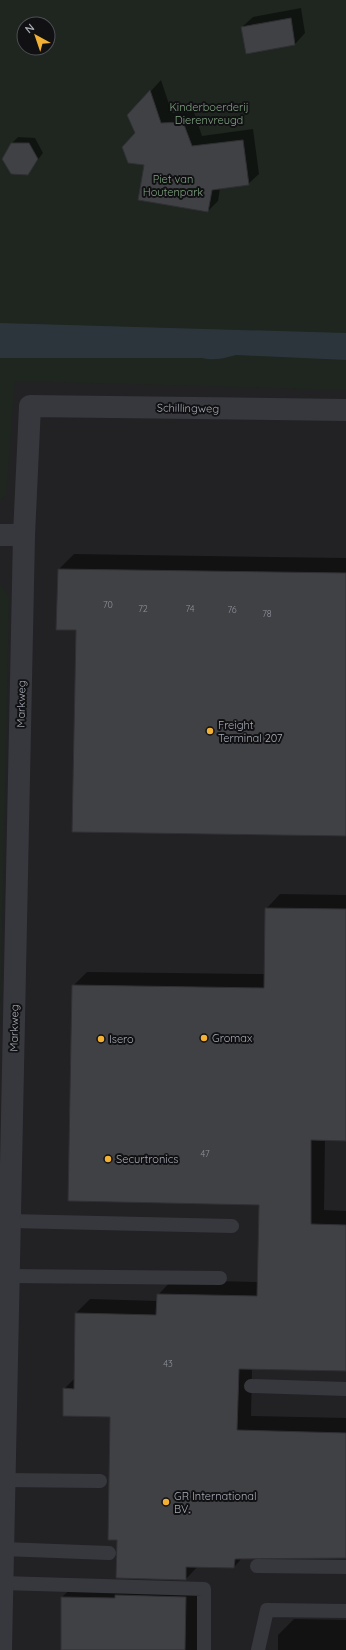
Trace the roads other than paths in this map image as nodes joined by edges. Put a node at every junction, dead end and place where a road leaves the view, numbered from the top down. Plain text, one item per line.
1 (30, 406) joint
2 (346, 410) edge
3 (0, 535) edge
4 (24, 535) junction
5 (10, 1221) junction
6 (232, 1226) dead end
7 (9, 1276) junction
8 (220, 1278) dead end
9 (251, 1386) dead end
10 (346, 1389) edge
11 (4, 1480) junction
12 (100, 1481) dead end
13 (3, 1549) junction
14 (109, 1552) dead end
15 (257, 1566) dead end
16 (346, 1567) edge
17 (2, 1583) junction
18 (346, 1611) edge
19 (1, 1650) edge
20 (204, 1650) edge
21 (258, 1650) edge

1 - 2 street, Schillingweg
1 - 4 street, Markweg
3 - 4 street
4 - 5 street, Markweg
5 - 6 lane
5 - 7 street, Markweg
7 - 8 lane
7 - 11 street, Markweg
9 - 10 lane
11 - 12 lane
11 - 13 street, Markweg
13 - 14 lane
13 - 17 street, Markweg
15 - 16 lane
17 - 19 street, Markweg
17 - 20 lane
18 - 21 lane

